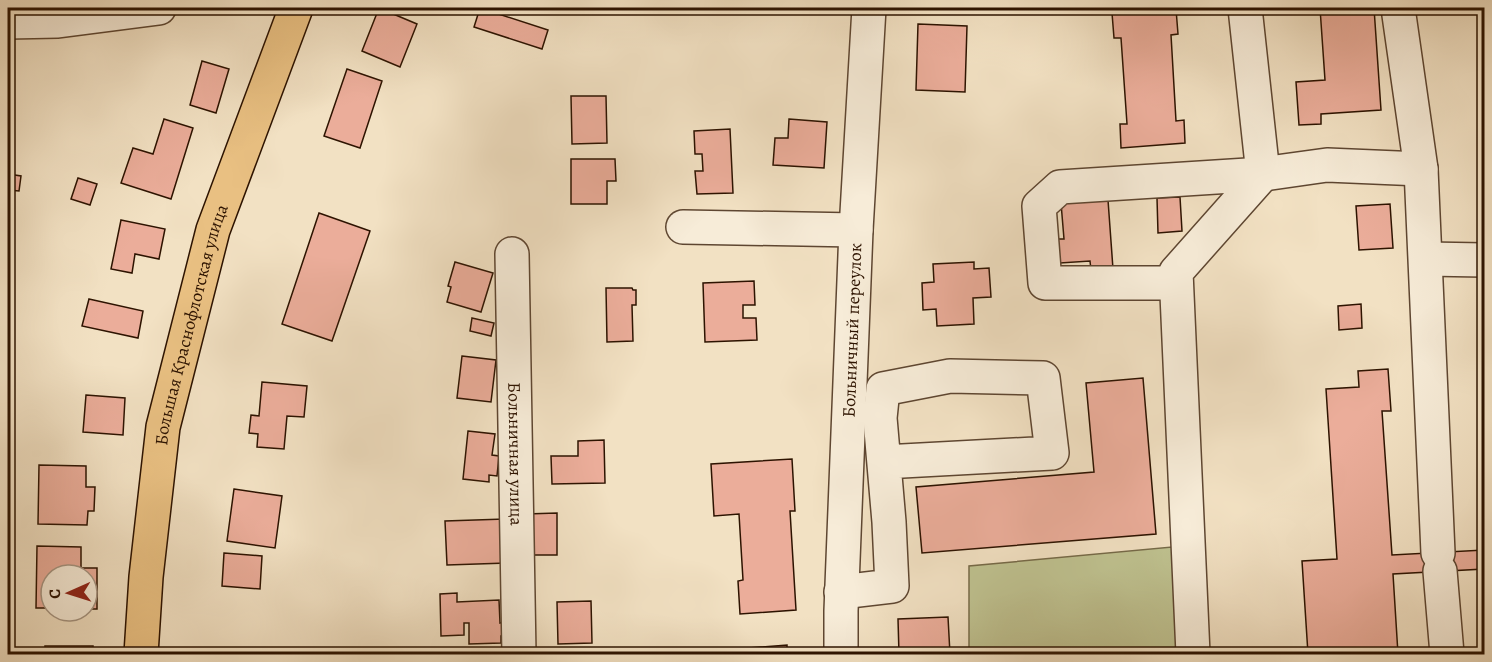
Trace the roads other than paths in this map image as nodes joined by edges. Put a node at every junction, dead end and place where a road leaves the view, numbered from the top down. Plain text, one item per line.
1 (159, 8) edge
2 (296, 8) edge
3 (869, 8) edge
4 (1245, 8) edge
5 (1398, 8) edge
6 (8, 22) edge
7 (1421, 169) junction
8 (1263, 174) junction
9 (683, 227) dead end
10 (856, 230) junction
11 (512, 254) dead end
12 (1426, 259) junction
13 (1485, 260) edge
14 (1176, 283) junction
15 (884, 462) junction
16 (841, 592) junction
17 (141, 654) edge
18 (519, 654) edge
19 (841, 654) edge
20 (1193, 654) edge
21 (1447, 654) edge

1 - 6 street
2 - 17 main road, Большая Краснофлотская улица
3 - 10 street, Больничный переулок
4 - 8 street
5 - 7 street
7 - 8 street
7 - 12 street
8 - 14 street
8 - 14 street
9 - 10 street
10 - 16 street, Больничный переулок
11 - 18 street, Больничная улица
12 - 13 street
12 - 21 street
14 - 20 street
15 - 15 street
15 - 16 street
16 - 19 street, Больничный переулок

